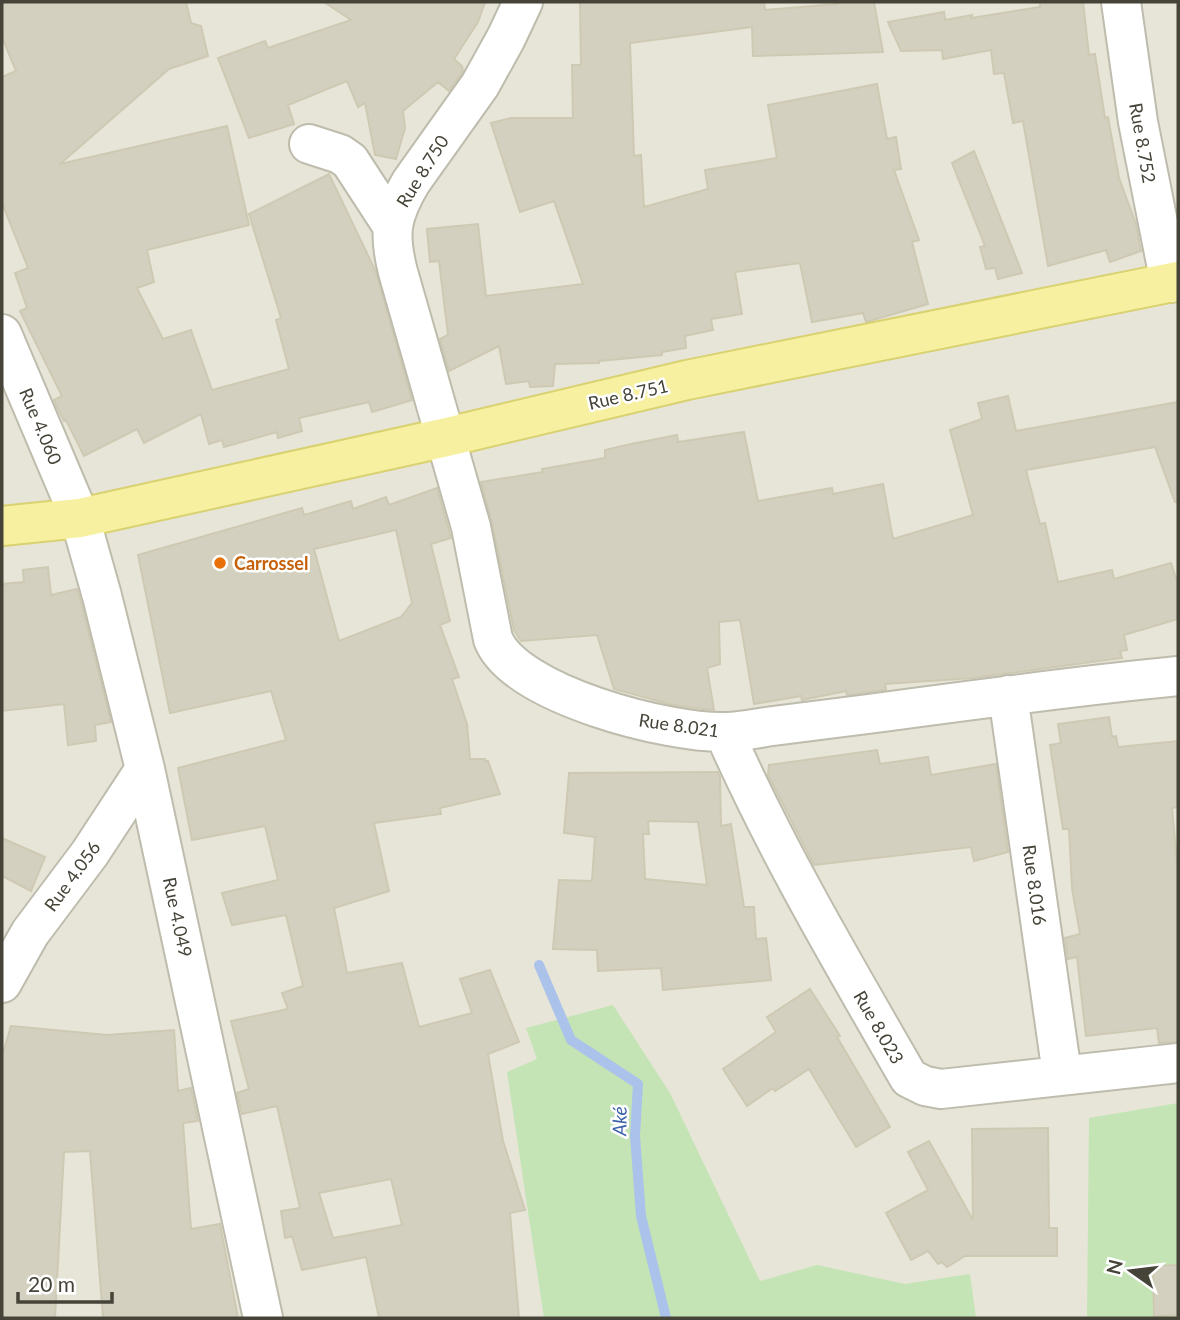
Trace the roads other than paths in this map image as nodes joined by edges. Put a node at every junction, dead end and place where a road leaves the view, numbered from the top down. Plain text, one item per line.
1 (523, 2) edge
2 (1121, 2) edge
3 (309, 144) dead end
4 (391, 224) junction
5 (1174, 282) edge
6 (2, 334) edge
7 (447, 437) junction
8 (80, 518) junction
9 (2, 526) edge
10 (1178, 676) edge
11 (1008, 695) junction
12 (724, 732) junction
13 (145, 769) junction
14 (16, 935) edge
15 (2, 983) edge
16 (1178, 1063) edge
17 (1062, 1074) junction
18 (263, 1318) edge

1 - 4 street, Rue 8.750
2 - 5 street, Rue 8.752
3 - 4 street
4 - 7 street, Rue 8.750
5 - 7 main road, Rue 8.751
6 - 8 street, Rue 4.060
7 - 8 main road, Rue 8.751
7 - 12 street, Rue 8.021
8 - 9 main road, Rue 8.751
8 - 13 street, Rue 4.049
10 - 11 street, Rue 8.021
11 - 12 street, Rue 8.021
11 - 17 street, Rue 8.016
12 - 17 street, Rue 8.023
13 - 14 street, Rue 4.056
13 - 18 street, Rue 4.049
14 - 15 street, Rue 4.056
16 - 17 street, Rue 8.023

